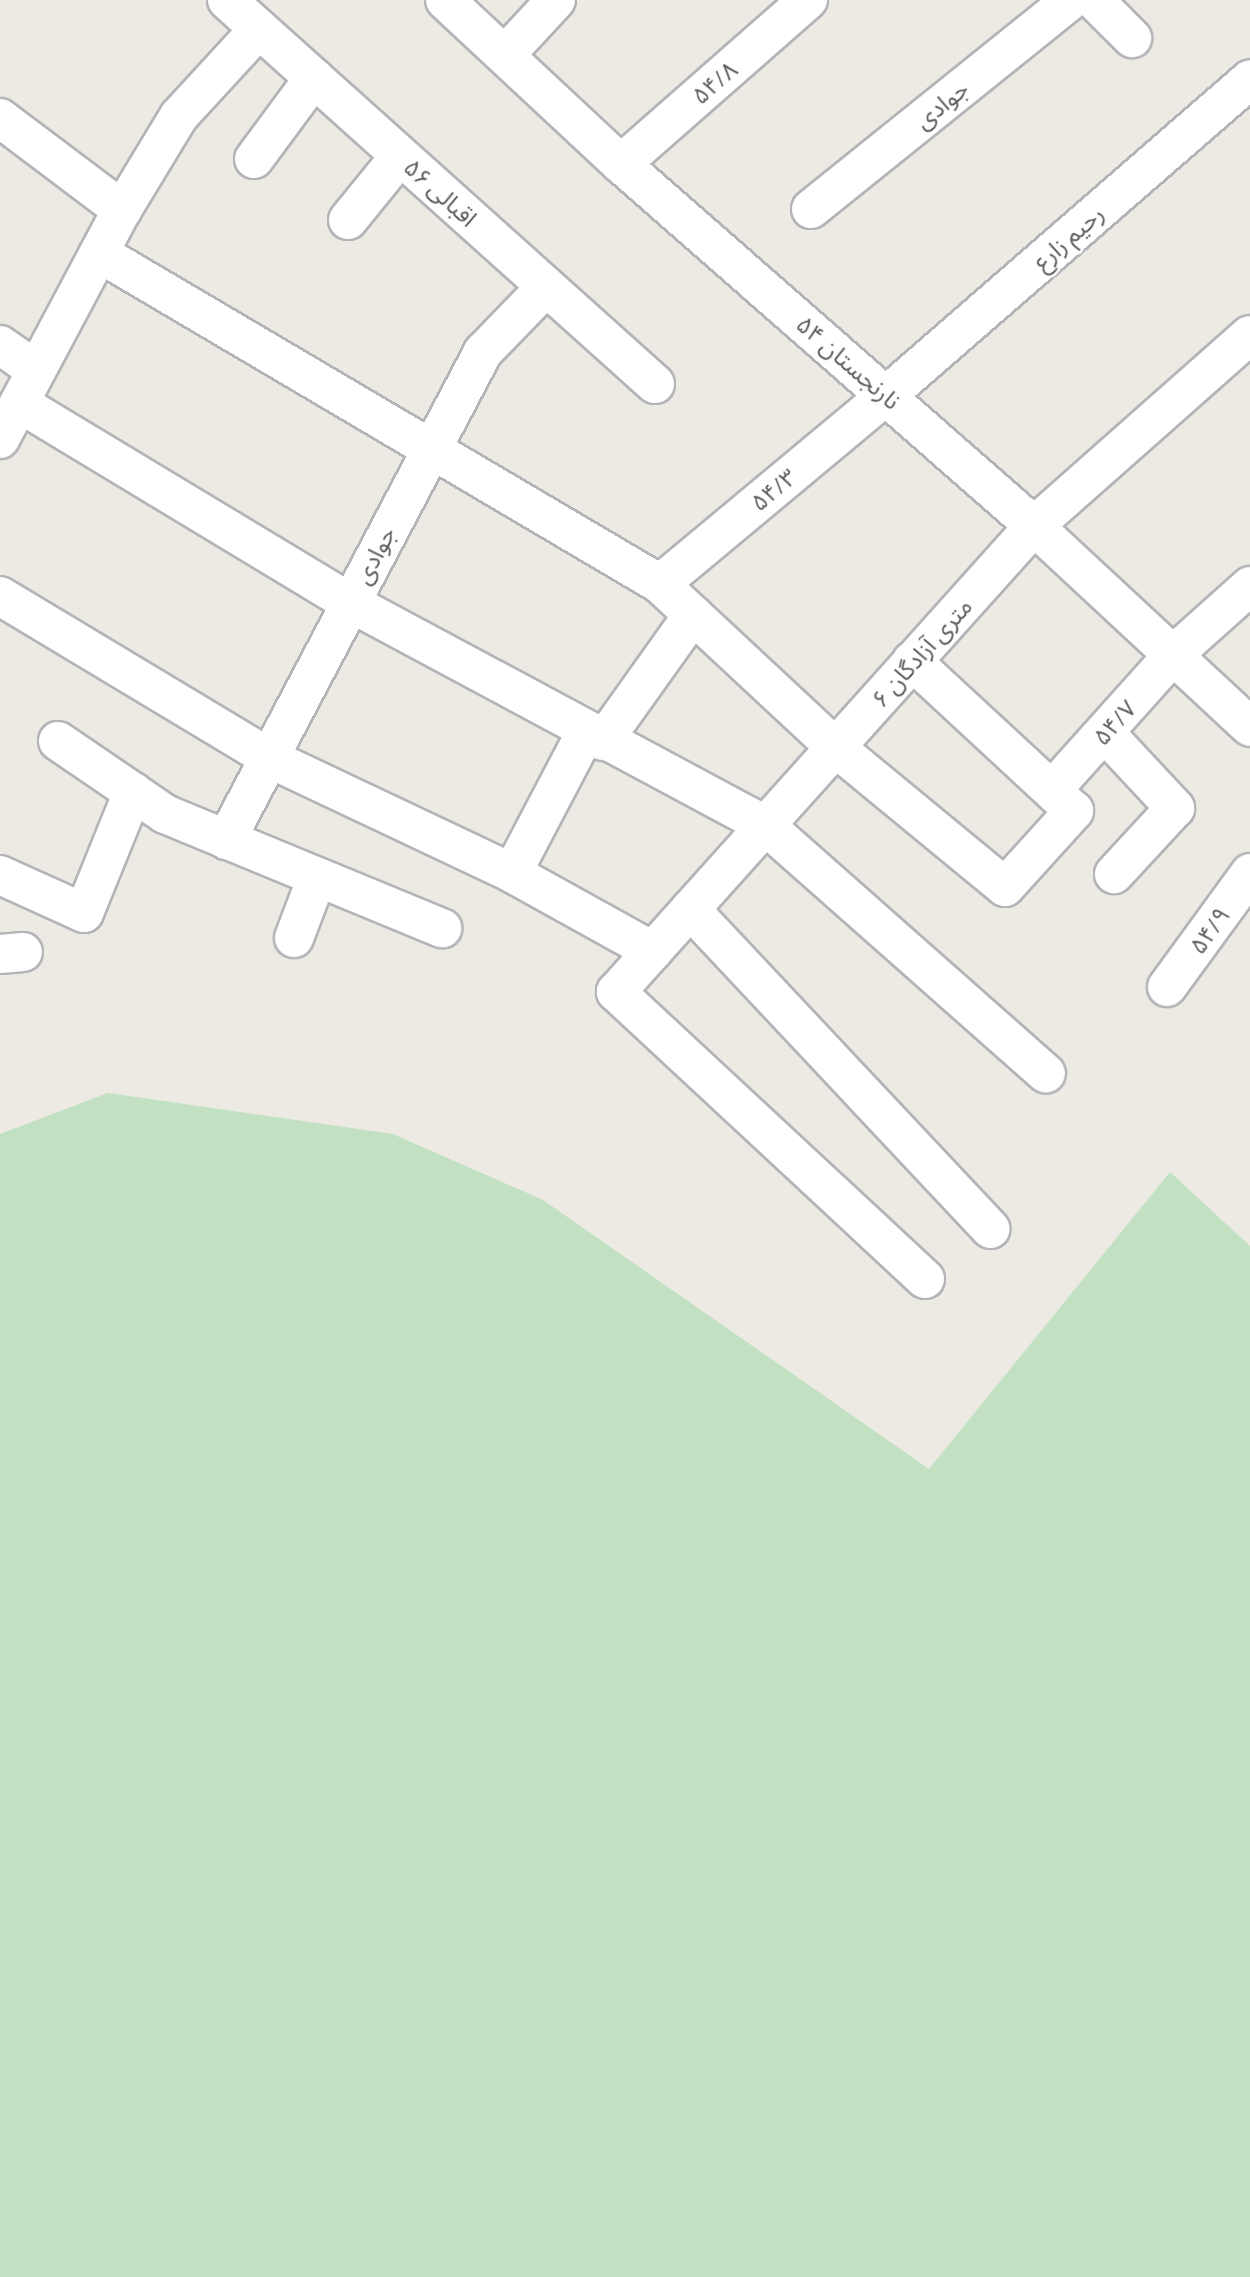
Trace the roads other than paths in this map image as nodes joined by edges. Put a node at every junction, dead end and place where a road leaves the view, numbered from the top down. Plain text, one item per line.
1 (227, 0) edge
2 (445, 0) edge
3 (556, 0) edge
4 (808, 0) edge
5 (1071, 0) edge
6 (1094, 0) edge
7 (259, 29) junction
8 (1132, 38) dead end
9 (505, 55) junction
10 (314, 78) junction
11 (1245, 92) edge
12 (0, 118) edge
13 (400, 156) junction
14 (254, 159) dead end
15 (621, 164) junction
16 (811, 209) dead end
17 (122, 210) junction
18 (348, 220) dead end
19 (99, 253) junction
20 (546, 286) junction
21 (1250, 335) edge
22 (0, 345) edge
23 (36, 370) junction
24 (654, 384) dead end
25 (887, 395) junction
26 (19, 403) junction
27 (0, 439) edge
28 (431, 446) junction
29 (1034, 526) junction
30 (660, 584) junction
31 (1250, 586) edge
32 (0, 596) edge
33 (349, 602) junction
34 (693, 615) junction
35 (1174, 653) junction
36 (912, 661) junction
37 (1248, 722) edge
38 (1105, 733) junction
39 (595, 736) junction
40 (58, 741) dead end
41 (835, 747) junction
42 (271, 760) junction
43 (133, 792) junction
44 (1063, 801) junction
45 (765, 825) junction
46 (226, 840) junction
47 (512, 873) junction
48 (1250, 873) edge
49 (1114, 874) dead end
50 (0, 875) edge
51 (317, 877) junction
52 (690, 909) junction
53 (442, 928) dead end
54 (294, 938) dead end
55 (653, 951) junction
56 (1167, 987) dead end
57 (1046, 1074) dead end
58 (991, 1229) dead end
59 (925, 1279) dead end

1 - 7 street, اقبالی ۵۶
2 - 9 street, نارنجستان ۵۴
3 - 9 street
4 - 15 street, ۵۴/۸
5 - 16 street, جوادی
6 - 8 street
7 - 10 street, اقبالی ۵۶
7 - 17 street
9 - 15 street, نارنجستان ۵۴
10 - 13 street, اقبالی ۵۶
10 - 14 street
11 - 25 street, رحیم زارع
12 - 17 street
13 - 18 street
13 - 20 street, اقبالی ۵۶
15 - 25 street, نارنجستان ۵۴
17 - 19 street
19 - 23 street
19 - 28 street
20 - 24 street, اقبالی ۵۶
20 - 28 street, جوادی
21 - 29 street, ۶ متری آزادگان
22 - 23 street
23 - 26 street
25 - 29 street, نارنجستان ۵۴
25 - 30 street, ۵۴/۳
26 - 27 street
26 - 33 street
28 - 30 street
28 - 33 street, جوادی
29 - 35 street, نارنجستان ۵۴
29 - 36 street, ۶ متری آزادگان
30 - 34 street
31 - 35 street, ۵۴/۷
32 - 42 street
33 - 39 street
33 - 42 street, جوادی
34 - 39 street
34 - 41 street
35 - 37 street, نارنجستان ۵۴
35 - 38 street, ۵۴/۷
36 - 41 street, ۶ متری آزادگان
36 - 44 street
38 - 44 street, ۵۴/۷
38 - 49 street
39 - 45 street
39 - 47 street
40 - 43 street
41 - 44 street, ۵۴/۷
41 - 45 street, ۶ متری آزادگان
42 - 46 street, جوادی
42 - 47 street
43 - 46 street
43 - 50 street
45 - 52 street, ۶ متری آزادگان
45 - 57 street
46 - 51 street
47 - 55 street
48 - 56 street, ۵۴/۹
51 - 53 street
51 - 54 street
52 - 55 street, ۶ متری آزادگان
52 - 58 street
55 - 59 street, ۶ متری آزادگان

